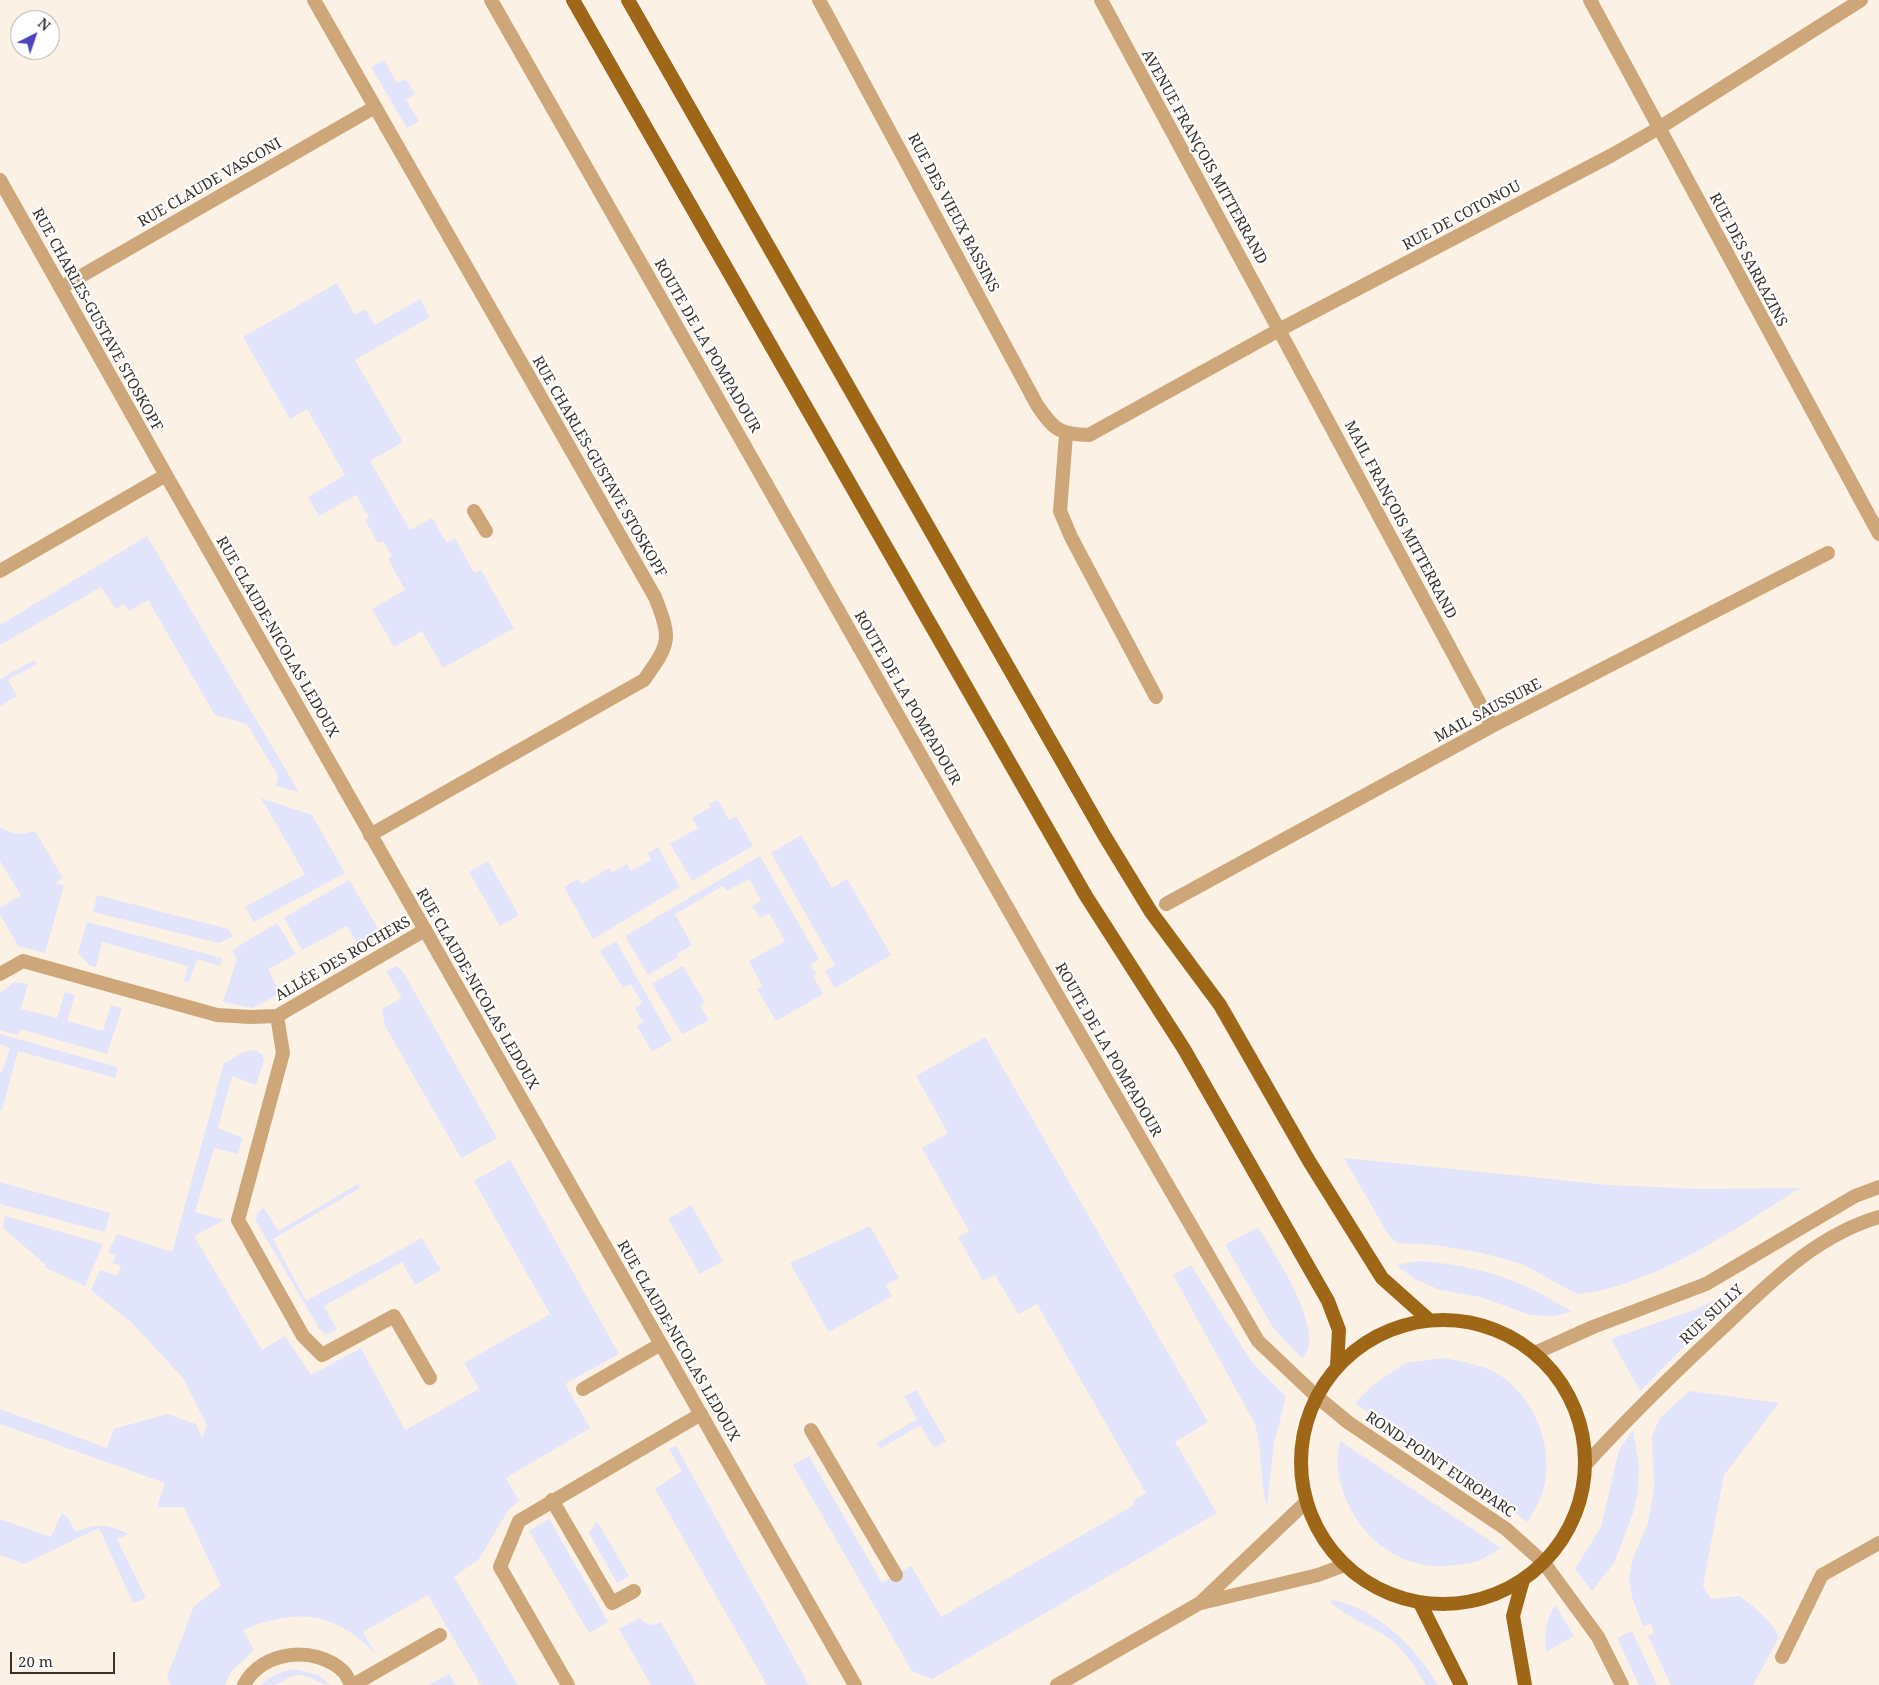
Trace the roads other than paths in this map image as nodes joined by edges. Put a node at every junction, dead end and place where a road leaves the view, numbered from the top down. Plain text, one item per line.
1 (314, 0) edge
2 (491, 0) edge
3 (573, 0) edge
4 (628, 0) edge
5 (820, 0) edge
6 (1101, 0) edge
7 (1590, 0) edge
8 (1861, 0) edge
9 (375, 107) junction
10 (1659, 128) junction
11 (0, 180) edge
12 (62, 287) junction
13 (1279, 330) junction
14 (1066, 434) junction
15 (166, 476) junction
16 (474, 511) dead end
17 (486, 531) dead end
18 (1879, 534) edge
19 (1828, 553) dead end
20 (0, 571) edge
21 (1156, 697) dead end
22 (1492, 726) junction
23 (370, 835) junction
24 (1166, 904) dead end
25 (425, 930) junction
26 (0, 974) edge
27 (277, 1016) junction
28 (1879, 1187) edge
29 (1879, 1217) edge
30 (1428, 1320) junction
31 (661, 1344) junction
32 (1535, 1353) junction
33 (1336, 1366) junction
34 (430, 1378) dead end
35 (583, 1389) dead end
36 (1316, 1396) junction
37 (701, 1414) junction
38 (811, 1430) dead end
39 (1586, 1464) junction
40 (552, 1500) junction
41 (1306, 1502) junction
42 (1879, 1543) edge
43 (1544, 1563) junction
44 (1345, 1565) junction
45 (896, 1575) dead end
46 (1523, 1580) junction
47 (634, 1591) dead end
48 (1200, 1603) junction
49 (1420, 1603) junction
50 (440, 1635) dead end
51 (1782, 1657) dead end
52 (244, 1685) edge
53 (352, 1685) edge
54 (568, 1685) edge
55 (854, 1685) edge
56 (1057, 1685) edge
57 (1461, 1685) edge
58 (1525, 1685) edge
59 (1622, 1685) edge

1 - 9 street, RUE CHARLES-GUSTAVE STOSKOPF
2 - 36 street, ROUTE DE LA POMPADOUR
3 - 33 main road
4 - 30 main road
5 - 14 street, RUE DES VIEUX BASSINS
6 - 13 street, AVENUE FRANÇOIS MITTERRAND
7 - 10 street, RUE DES SARRAZINS
8 - 10 street, RUE DE COTONOU
9 - 12 street, RUE CLAUDE VASCONI
9 - 23 street, RUE CHARLES-GUSTAVE STOSKOPF
10 - 13 street, RUE DE COTONOU
10 - 18 street, RUE DES SARRAZINS
11 - 12 street, RUE CHARLES-GUSTAVE STOSKOPF
12 - 15 street, RUE CHARLES-GUSTAVE STOSKOPF
13 - 14 street, RUE DE COTONOU
13 - 22 street, MAIL FRANÇOIS MITTERRAND
14 - 21 street
15 - 20 street
15 - 23 street, RUE CLAUDE-NICOLAS LEDOUX
16 - 17 street
19 - 22 street, MAIL SAUSSURE
22 - 24 street, MAIL SAUSSURE
23 - 25 street, RUE CLAUDE-NICOLAS LEDOUX
25 - 27 street, ALLÉE DES ROCHERS
25 - 31 street, RUE CLAUDE-NICOLAS LEDOUX
26 - 27 street, ALLÉE DES ROCHERS
27 - 34 street
28 - 32 street, RUE SULLY
29 - 39 street, RUE SULLY
30 - 32 main road
30 - 33 main road
31 - 35 street
31 - 37 street, RUE CLAUDE-NICOLAS LEDOUX
32 - 39 main road
33 - 36 main road
36 - 41 main road
36 - 43 street, ROND-POINT EUROPARC
37 - 40 street
37 - 55 street, RUE CLAUDE-NICOLAS LEDOUX
38 - 45 street
39 - 43 main road
40 - 47 street
40 - 54 street
41 - 44 main road
41 - 48 street
42 - 51 street
43 - 46 main road
43 - 59 street, ROND-POINT EUROPARC
44 - 48 street
44 - 49 main road
46 - 49 main road
46 - 58 main road
48 - 56 street
49 - 57 main road
50 - 53 street
52 - 53 street

